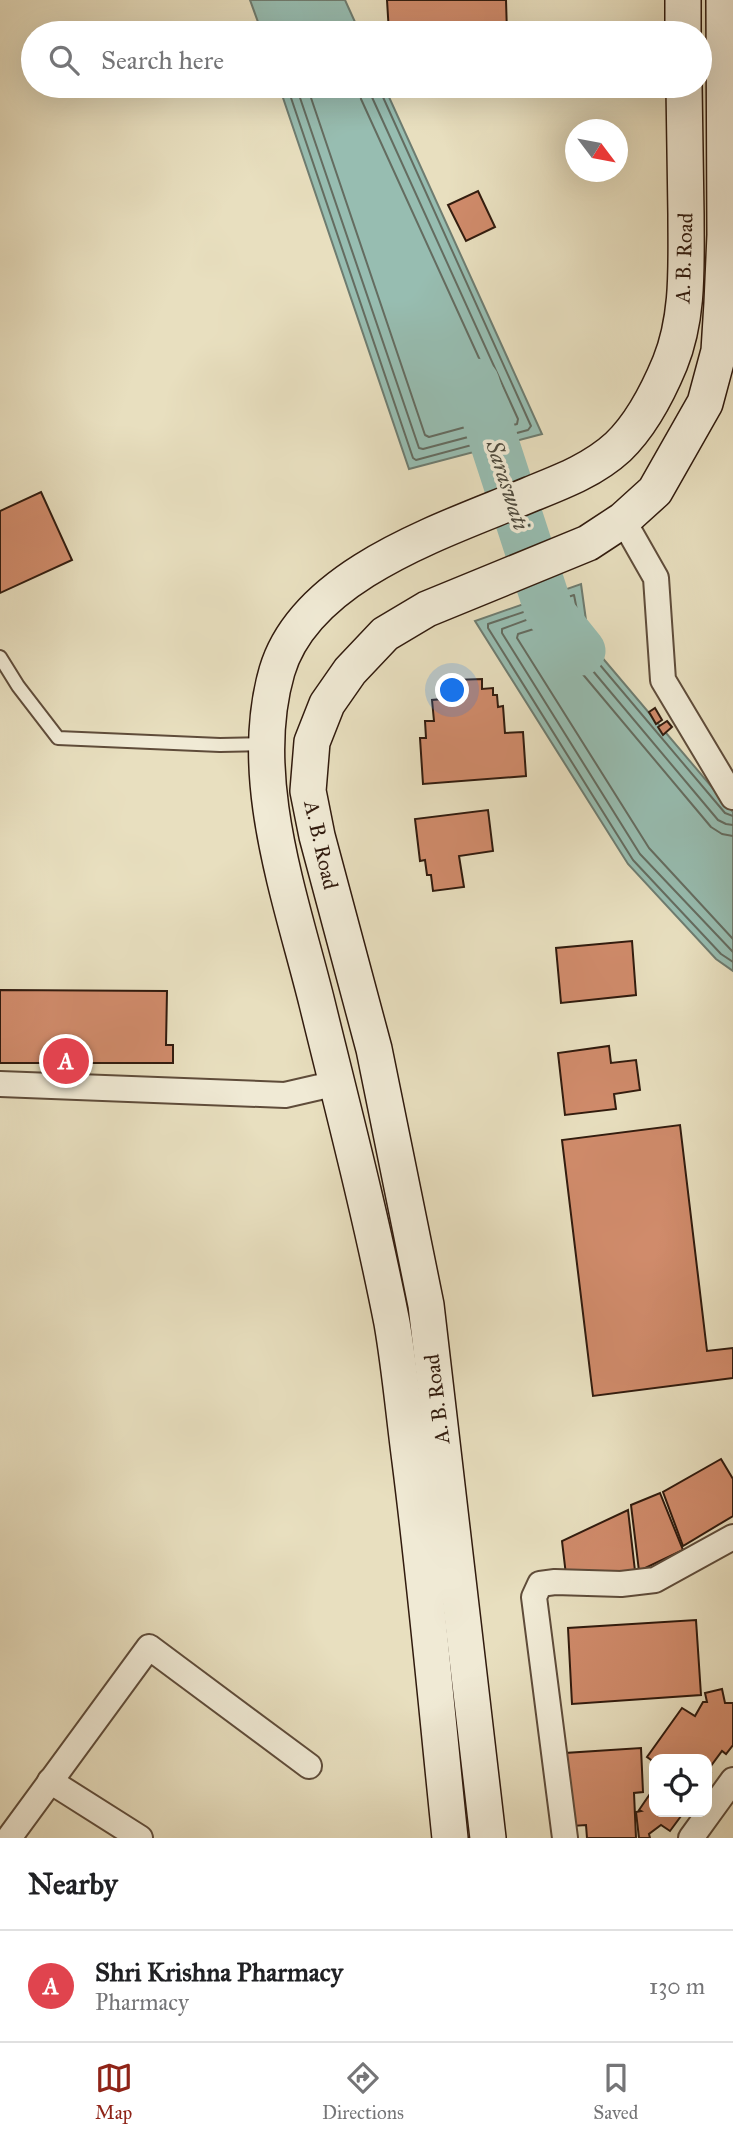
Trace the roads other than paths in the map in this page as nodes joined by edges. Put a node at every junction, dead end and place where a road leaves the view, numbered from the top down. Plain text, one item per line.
1 (682, 0) edge
2 (724, 0) edge
3 (683, 21) edge
4 (684, 98) edge
5 (623, 520) junction
6 (0, 657) edge
7 (267, 744) junction
8 (733, 797) edge
9 (337, 1083) junction
10 (0, 1084) edge
11 (392, 1134) junction
12 (351, 1141) junction
13 (733, 1537) edge
14 (309, 1766) dead end
15 (733, 1780) edge
16 (50, 1781) junction
17 (9, 1838) edge
18 (140, 1838) edge
19 (450, 1838) edge
20 (488, 1838) edge
21 (565, 1838) edge
22 (691, 1838) edge

1 - 3 main road
2 - 5 main road, A. B. Road
4 - 7 main road, A. B. Road
5 - 8 street
5 - 11 main road, A. B. Road
6 - 7 lane
7 - 9 main road, A. B. Road
9 - 10 street
9 - 12 main road, A. B. Road
11 - 12 main road
11 - 20 main road, A. B. Road
12 - 19 main road, A. B. Road
13 - 21 street
14 - 16 street
15 - 22 street
16 - 17 street
16 - 18 street

